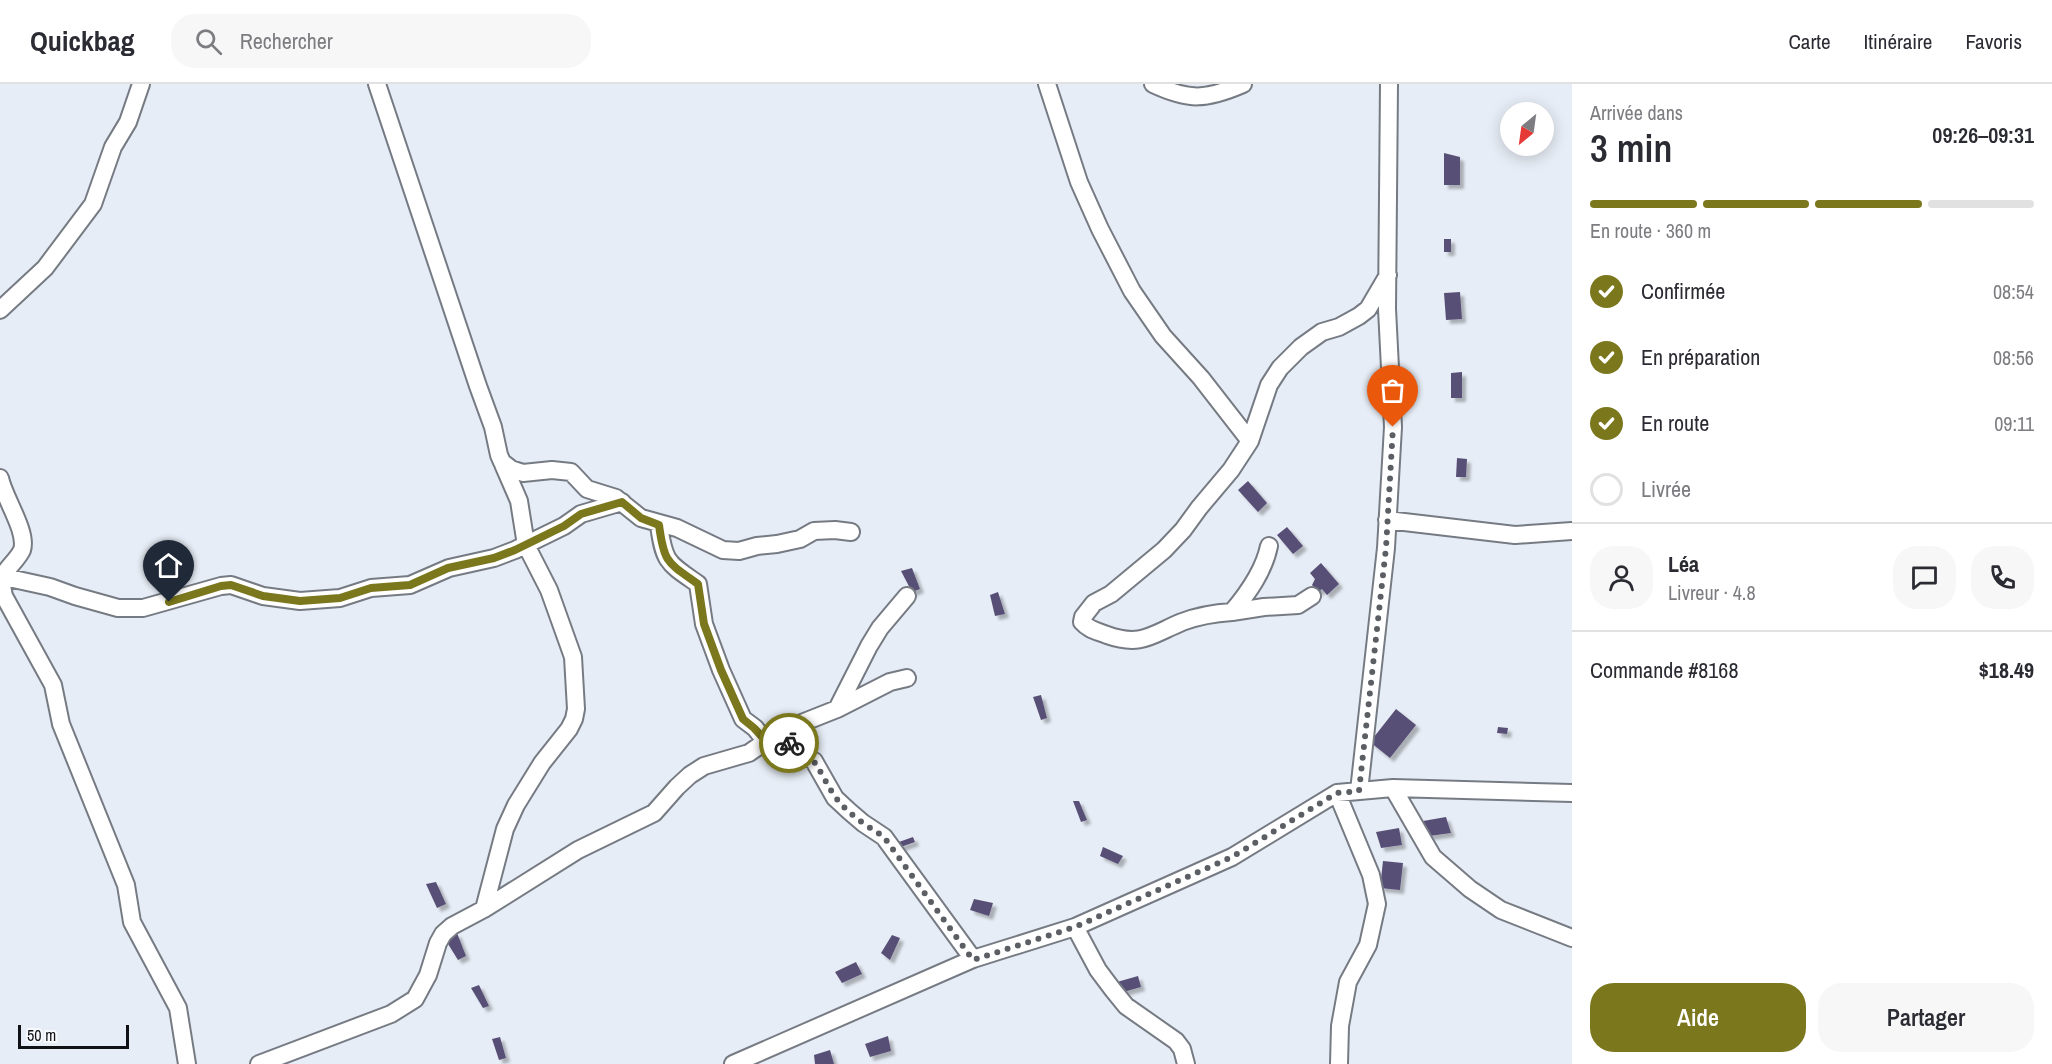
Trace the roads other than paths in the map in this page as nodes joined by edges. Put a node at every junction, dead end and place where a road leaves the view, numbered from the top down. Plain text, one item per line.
1 (141, 84) edge
2 (377, 84) edge
3 (1047, 84) edge
4 (1153, 84) edge
5 (1243, 84) edge
6 (1389, 84) edge
7 (1388, 275) junction
8 (0, 310) edge
9 (1250, 441) junction
10 (502, 462) junction
11 (0, 478) edge
12 (622, 502) junction
13 (1387, 520) junction
14 (659, 525) junction
15 (1572, 531) edge
16 (851, 532) dead end
17 (526, 544) junction
18 (1269, 546) dead end
19 (1, 576) edge
20 (907, 596) dead end
21 (1312, 596) dead end
22 (1232, 612) junction
23 (908, 678) dead end
24 (837, 709) junction
25 (773, 737) junction
26 (1393, 788) junction
27 (1359, 791) junction
28 (1337, 793) junction
29 (1572, 793) edge
30 (484, 909) junction
31 (1075, 927) junction
32 (1572, 938) edge
33 (973, 960) junction
34 (187, 1064) edge
35 (259, 1064) edge
36 (733, 1064) edge
37 (1186, 1064) edge
38 (1339, 1064) edge

1 - 8 street
2 - 10 street
3 - 9 street
4 - 5 street
6 - 7 street
7 - 9 street
7 - 13 street
9 - 22 street
10 - 12 street
10 - 17 street
11 - 19 street
12 - 14 street
12 - 17 street
13 - 15 street
13 - 27 street
14 - 16 street
14 - 25 street
17 - 19 street
17 - 30 street
18 - 22 street
19 - 34 street
20 - 24 street
21 - 22 street
23 - 24 street
24 - 25 street
25 - 30 street
25 - 33 street
26 - 27 street
26 - 29 street
26 - 32 street
27 - 28 street
28 - 31 street
28 - 38 street
30 - 35 street
31 - 33 street
31 - 37 street
33 - 36 street

